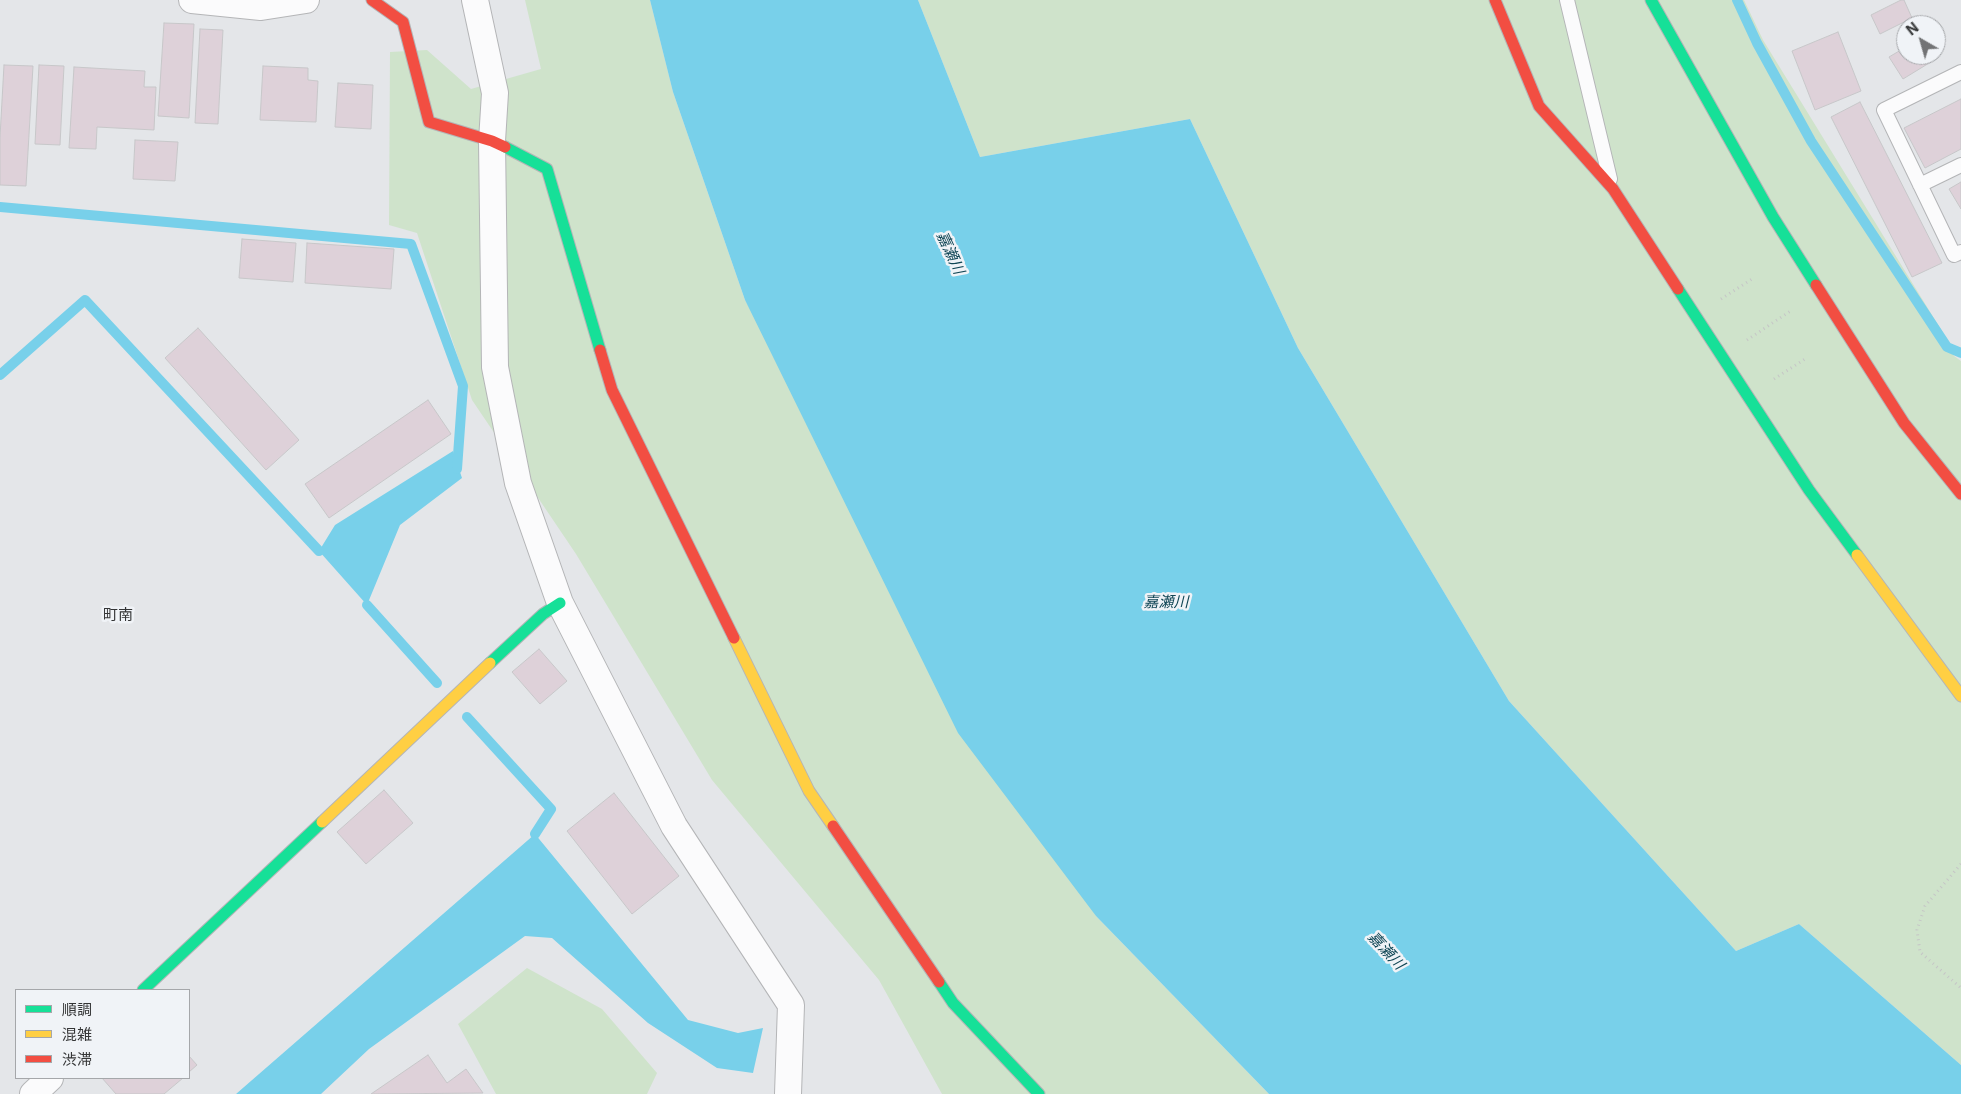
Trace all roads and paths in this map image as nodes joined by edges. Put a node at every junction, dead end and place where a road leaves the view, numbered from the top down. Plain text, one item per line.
1 (192, 0) edge
2 (306, 0) edge
3 (372, 0) edge
4 (474, 0) edge
5 (1495, 0) edge
6 (1567, 0) edge
7 (1651, 0) edge
8 (1961, 72) edge
9 (492, 141) junction
10 (1961, 165) edge
11 (1920, 185) junction
12 (1613, 190) junction
13 (1961, 252) edge
14 (1752, 279) dead end
15 (1714, 304) dead end
16 (1792, 310) dead end
17 (1741, 344) dead end
18 (1805, 359) dead end
19 (1768, 384) dead end
20 (1961, 494) edge
21 (560, 603) junction
22 (1961, 696) edge
23 (1961, 864) edge
24 (1961, 988) edge
25 (144, 989) edge
26 (49, 1079) edge
27 (33, 1094) edge
28 (788, 1094) edge
29 (1039, 1094) edge

1 - 2 street
3 - 9 street
4 - 9 street
5 - 12 street
6 - 12 lane
7 - 20 street
8 - 11 lane
9 - 21 street
9 - 29 street
10 - 11 lane
11 - 13 lane
12 - 22 street
14 - 15 path
16 - 17 path
18 - 19 path
21 - 25 street
21 - 28 street
23 - 24 path
26 - 27 street

